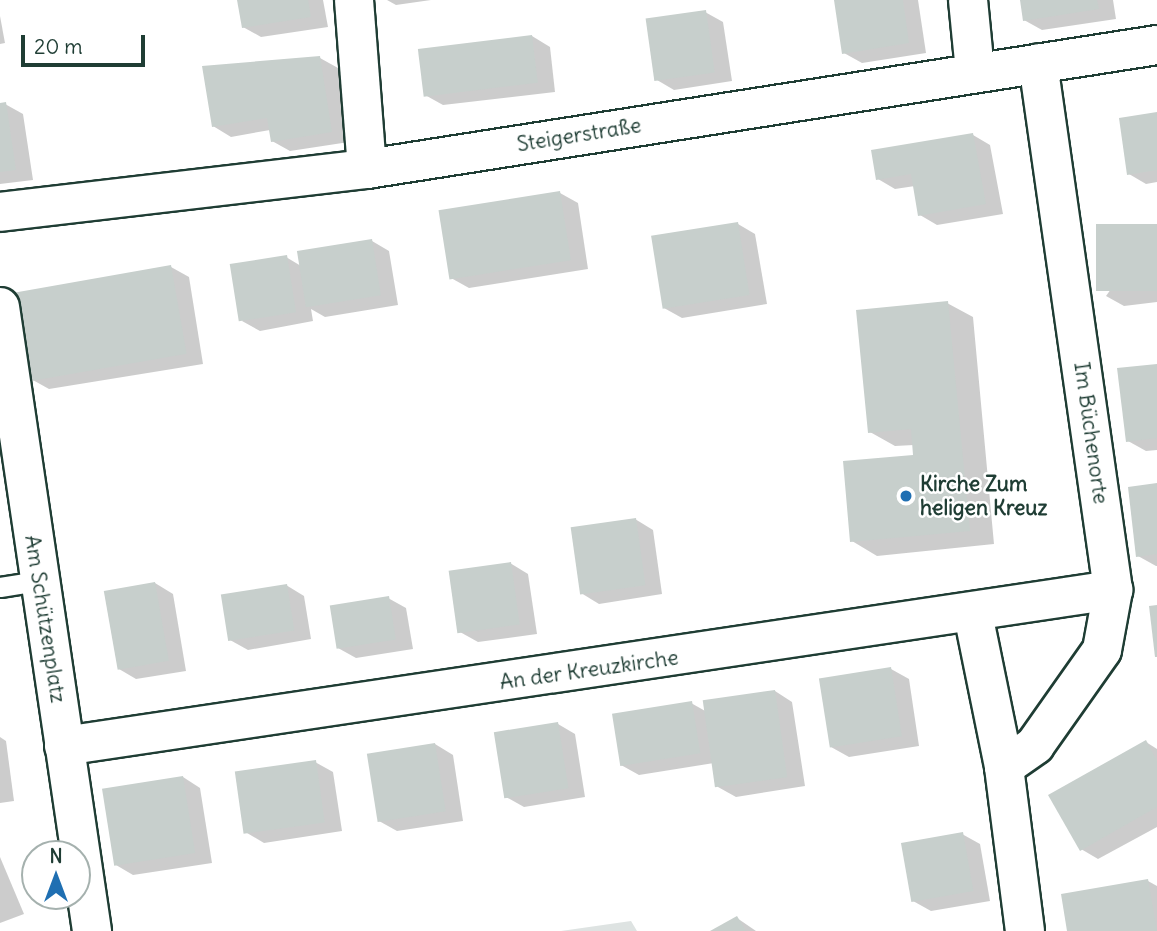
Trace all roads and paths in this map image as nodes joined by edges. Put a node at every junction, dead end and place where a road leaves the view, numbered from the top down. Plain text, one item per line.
1 (354, 0) edge
2 (968, 0) edge
3 (1157, 45) edge
4 (1038, 63) junction
5 (975, 72) junction
6 (366, 169) junction
7 (0, 212) edge
8 (0, 307) edge
9 (39, 581) junction
10 (0, 587) edge
11 (1113, 590) junction
12 (973, 614) junction
13 (64, 746) junction
14 (1004, 767) junction
15 (92, 931) edge
16 (1025, 931) edge

1 - 6 street
2 - 5 street
3 - 4 street, Steigerstraße
4 - 5 street, Steigerstraße
4 - 11 street, Im Büchenorte
5 - 6 street, Steigerstraße
6 - 7 street, Steigerstraße
8 - 9 street, Am Schützenplatz
9 - 10 lane
9 - 13 street, Am Schützenplatz
11 - 12 street, An der Kreuzkirche
11 - 14 street, Im Büchenorte
12 - 13 street, An der Kreuzkirche
12 - 14 street
13 - 15 street, Am Schützenplatz
14 - 16 street

